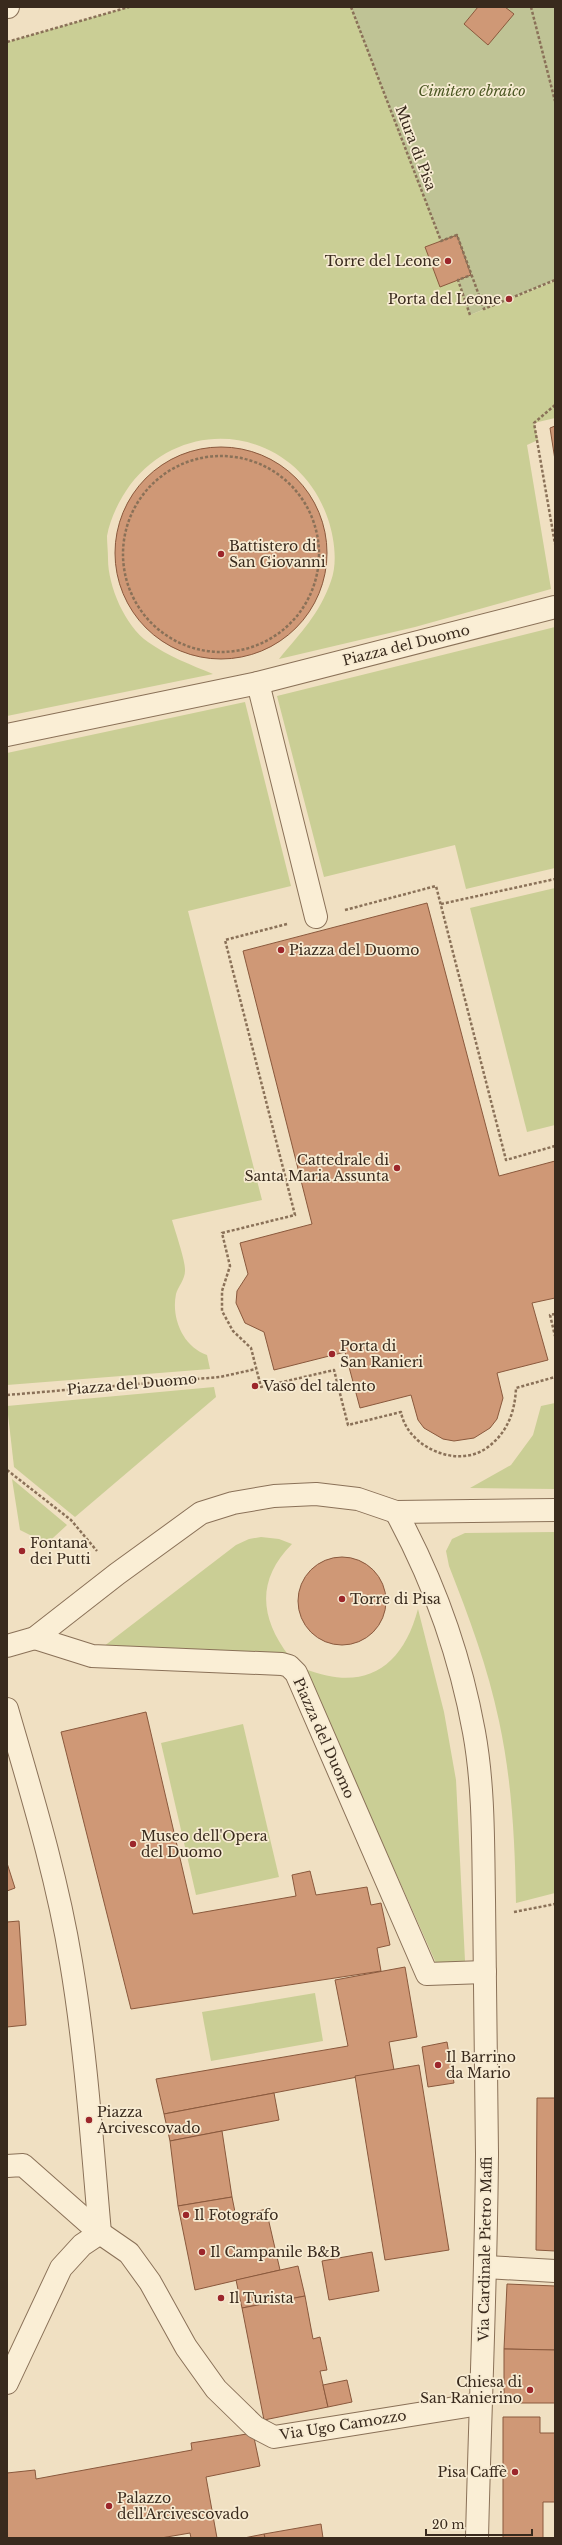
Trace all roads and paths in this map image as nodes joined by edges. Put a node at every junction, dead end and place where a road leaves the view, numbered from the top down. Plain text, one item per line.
1 (129, 7) edge
2 (351, 7) edge
3 (531, 7) edge
4 (7, 42) edge
5 (555, 101) edge
6 (472, 275) junction
7 (555, 280) edge
8 (470, 315) dead end
9 (555, 405) edge
10 (194, 459) joint
11 (555, 544) edge
12 (555, 607) edge
13 (258, 683) junction
14 (7, 736) edge
15 (555, 879) edge
16 (441, 904) junction
17 (316, 917) junction
18 (555, 1146) edge
19 (555, 1314) edge
20 (555, 1336) edge
21 (256, 1369) junction
22 (555, 1378) edge
23 (7, 1395) edge
24 (7, 1470) edge
25 (555, 1510) edge
26 (396, 1512) junction
27 (116, 1574) junction
28 (35, 1638) junction
29 (7, 1646) edge
30 (7, 1709) edge
31 (555, 1904) edge
32 (484, 1918) junction
33 (484, 1966) junction
34 (15, 2166) edge
35 (100, 2233) junction
36 (486, 2267) junction
37 (555, 2271) edge
38 (7, 2383) edge
39 (480, 2404) junction
40 (477, 2538) edge

1 - 4 path
2 - 6 path, Mura di Pisa
3 - 5 path
6 - 7 path, Mura di Pisa
6 - 8 path
9 - 11 path
10 - 10 path
12 - 13 street, Piazza del Duomo
13 - 14 street, Piazza del Duomo
13 - 17 street
15 - 16 path
16 - 17 path
16 - 18 path
17 - 21 path
19 - 20 path
21 - 22 path
21 - 23 path, Piazza del Duomo
24 - 27 path
25 - 26 street
26 - 27 street
26 - 32 street
27 - 28 street
28 - 29 street
28 - 33 street, Piazza del Duomo
30 - 35 street
31 - 32 path
32 - 33 street
33 - 36 street, Via Cardinale Pietro Maffi
34 - 35 street
35 - 38 street
35 - 39 street, Via Ugo Camozzo
36 - 37 street
36 - 39 street, Via Cardinale Pietro Maffi
39 - 40 street, Via Cardinale Pietro Maffi

